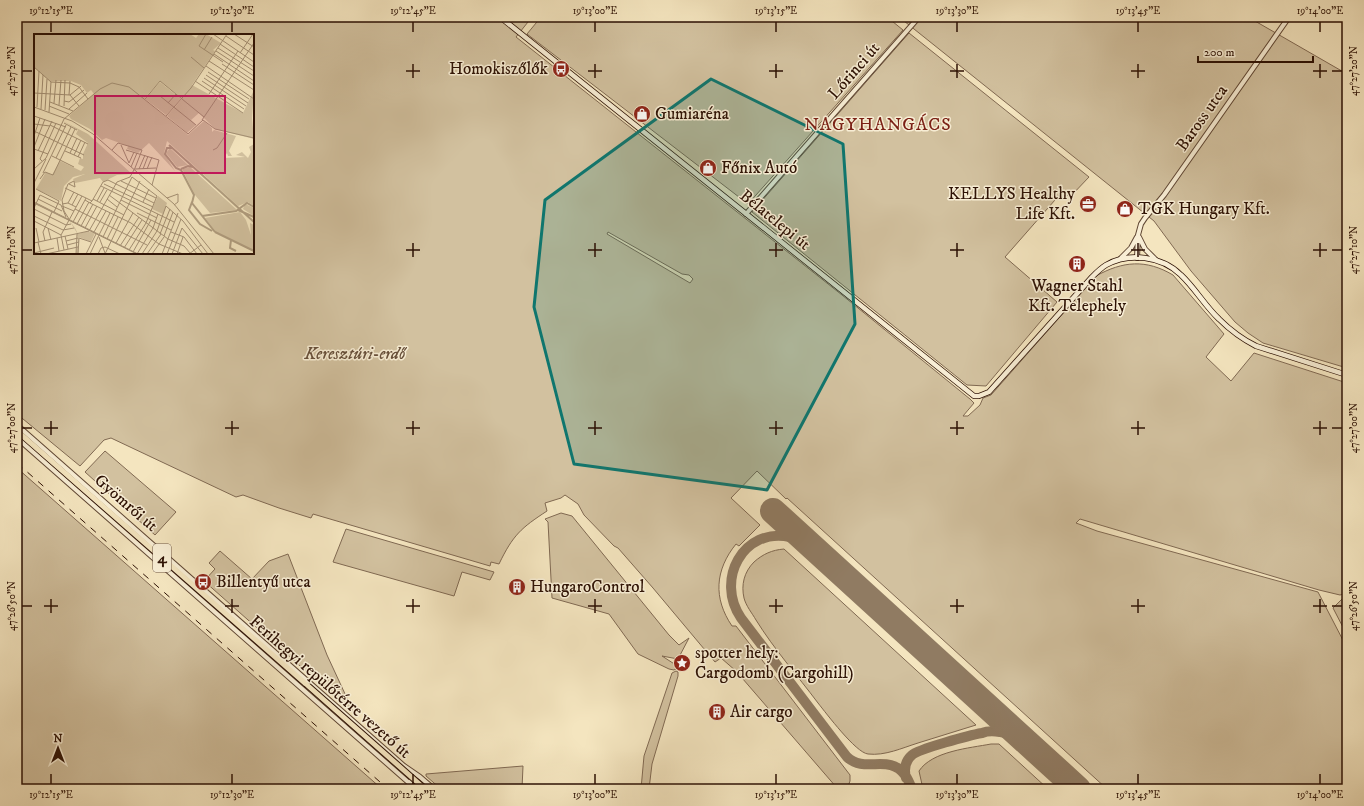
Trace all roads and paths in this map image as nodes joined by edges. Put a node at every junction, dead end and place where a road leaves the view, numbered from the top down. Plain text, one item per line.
1 (500, 17) edge
2 (919, 17) edge
3 (1289, 17) edge
4 (746, 214) junction
5 (1138, 235) junction
6 (1137, 258) junction
7 (1156, 260) junction
8 (1118, 261) junction
9 (1347, 375) edge
10 (979, 396) joint
11 (17, 425) edge
12 (17, 431) edge
13 (17, 438) edge
14 (414, 773) junction
15 (399, 774) junction
16 (420, 777) junction
17 (409, 783) junction
18 (414, 788) edge
19 (408, 789) edge
20 (425, 789) edge
21 (434, 789) edge

1 - 4 main road, Bélatelepi út
2 - 4 street, Lőrinci út
3 - 5 street, Baross utca
4 - 10 main road, Bélatelepi út
5 - 6 street, Baross utca
5 - 7 street
5 - 8 street, Baross utca
6 - 7 main road
6 - 8 main road, Baross utca
7 - 9 main road
8 - 10 main road, Baross utca
11 - 14 street, Gyömrői út
12 - 20 main road, Ferihegyi repülőtérre vezető út / 4, bridge
13 - 15 street, Gyömrői út
14 - 16 street, Gyömrői út
14 - 17 street
15 - 17 street, Gyömrői út
15 - 19 street
16 - 18 street
16 - 21 street, Gyömrői út
17 - 18 street, Gyömrői út
17 - 19 street

